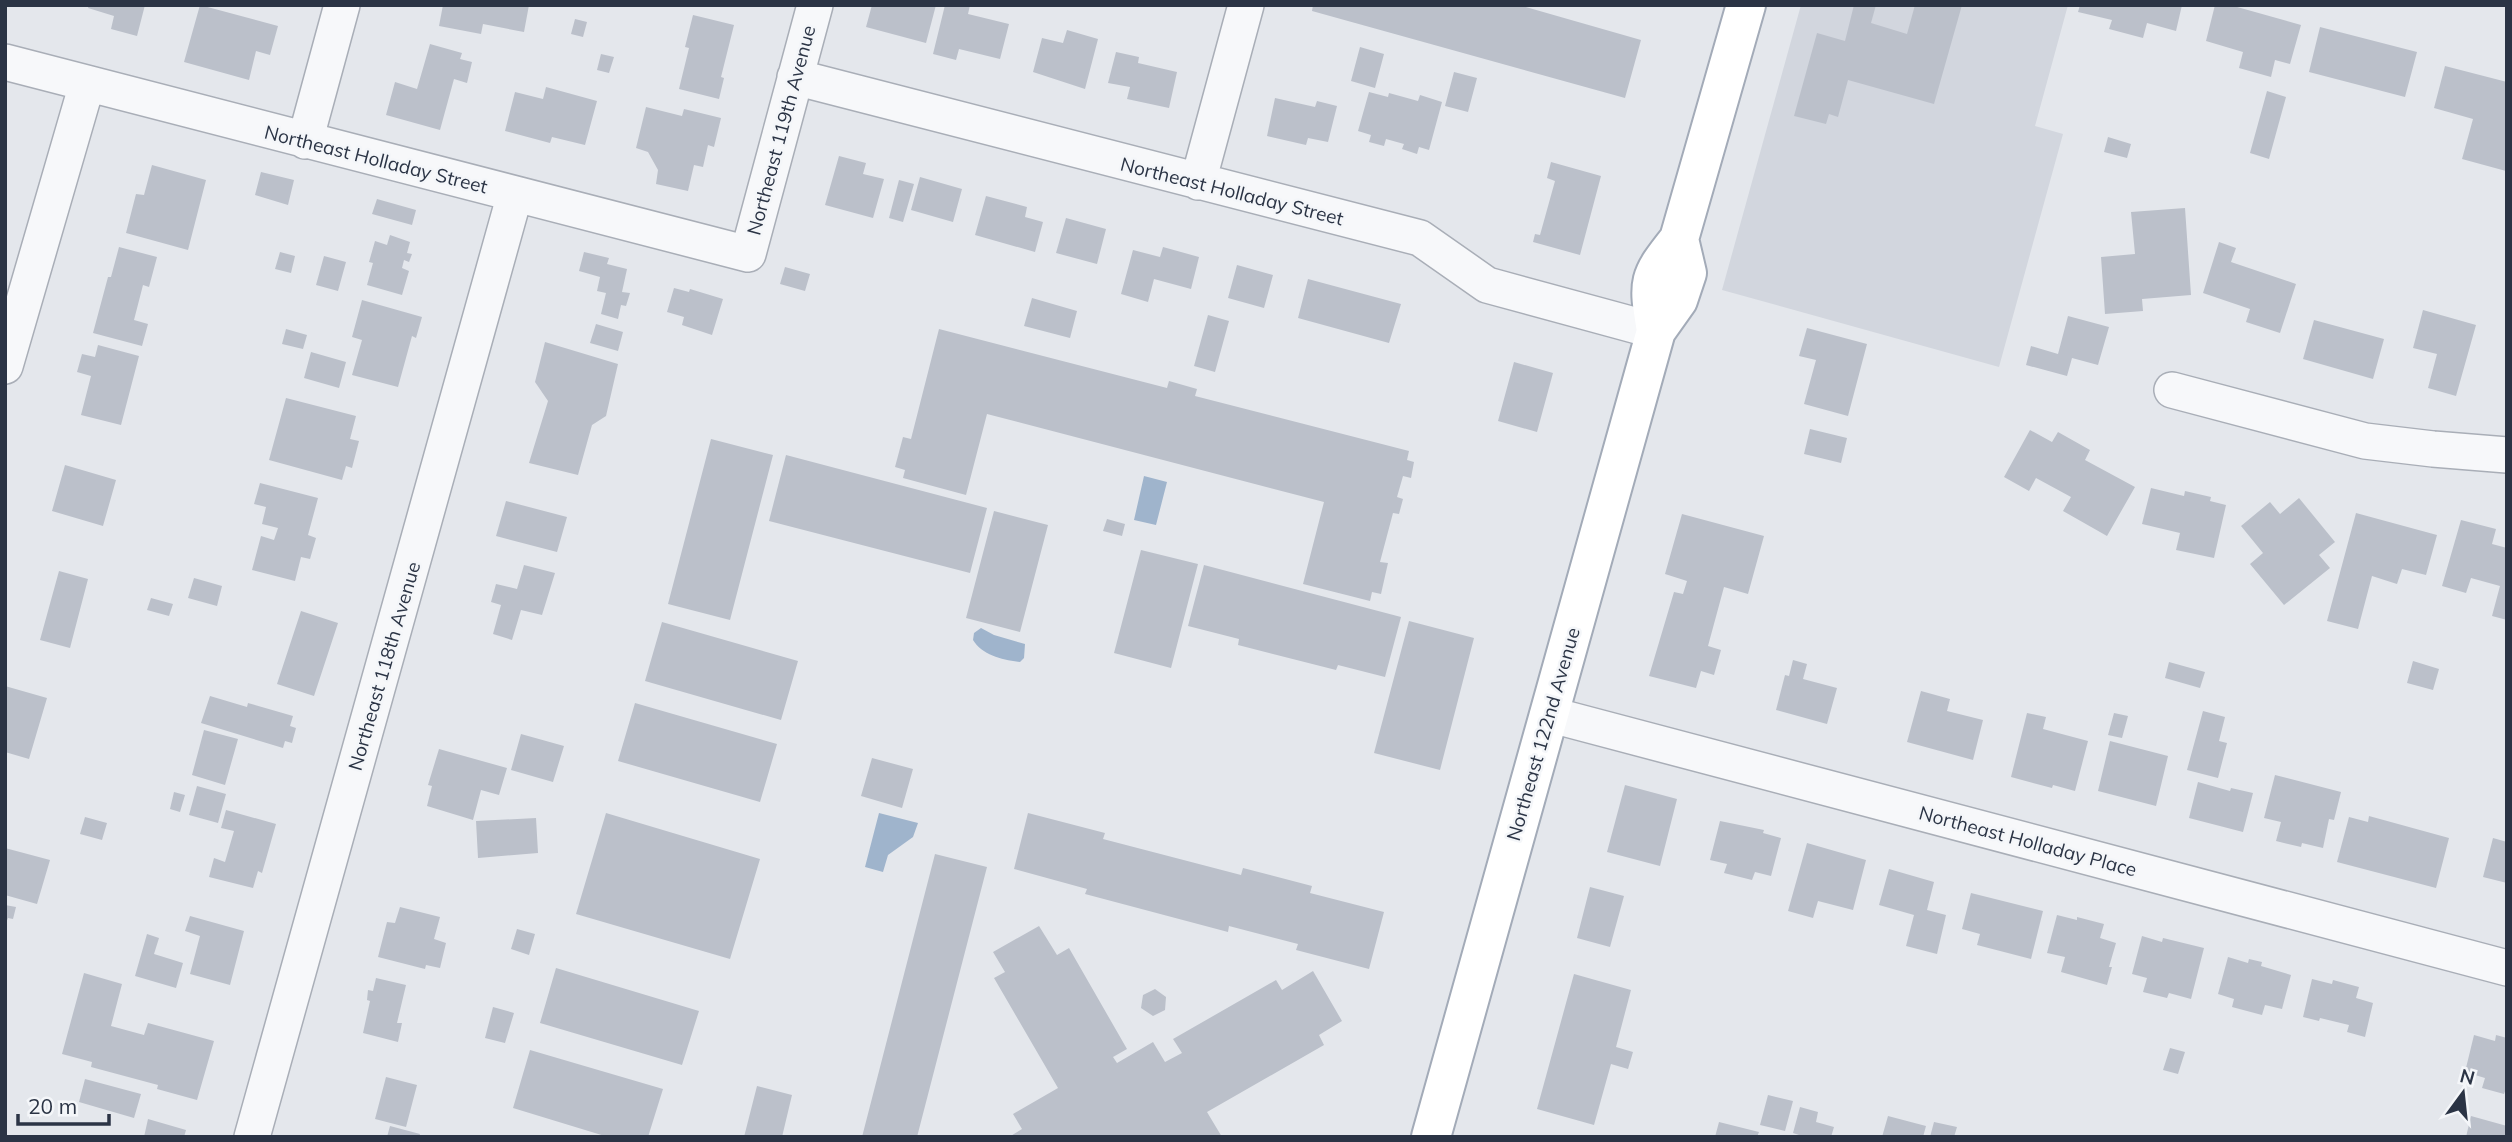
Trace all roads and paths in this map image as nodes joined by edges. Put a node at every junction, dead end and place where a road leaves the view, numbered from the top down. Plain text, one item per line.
1 (342, 5) edge
2 (815, 5) edge
3 (1246, 5) edge
4 (1746, 5) edge
5 (5, 62) edge
6 (795, 77) junction
7 (87, 84) junction
8 (305, 141) junction
9 (1198, 183) junction
10 (515, 194) junction
11 (748, 254) joint
12 (1656, 331) junction
13 (5, 366) edge
14 (2172, 390) dead end
15 (2507, 455) edge
16 (1548, 714) junction
17 (2507, 968) edge
18 (252, 1137) edge
19 (1431, 1137) edge

1 - 8 street
2 - 6 street, Northeast 119th Avenue
3 - 9 street
4 - 12 main road, Northeast 122nd Avenue
5 - 7 street, Northeast Holladay Street
6 - 9 street, Northeast Holladay Street
6 - 11 street, Northeast 119th Avenue
7 - 8 street, Northeast Holladay Street
7 - 13 street
8 - 10 street, Northeast Holladay Street
9 - 12 street, Northeast Holladay Street
10 - 11 street, Northeast Holladay Street
10 - 18 street, Northeast 118th Avenue
12 - 16 main road, Northeast 122nd Avenue
14 - 15 street
16 - 17 street, Northeast Holladay Place
16 - 19 main road, Northeast 122nd Avenue

